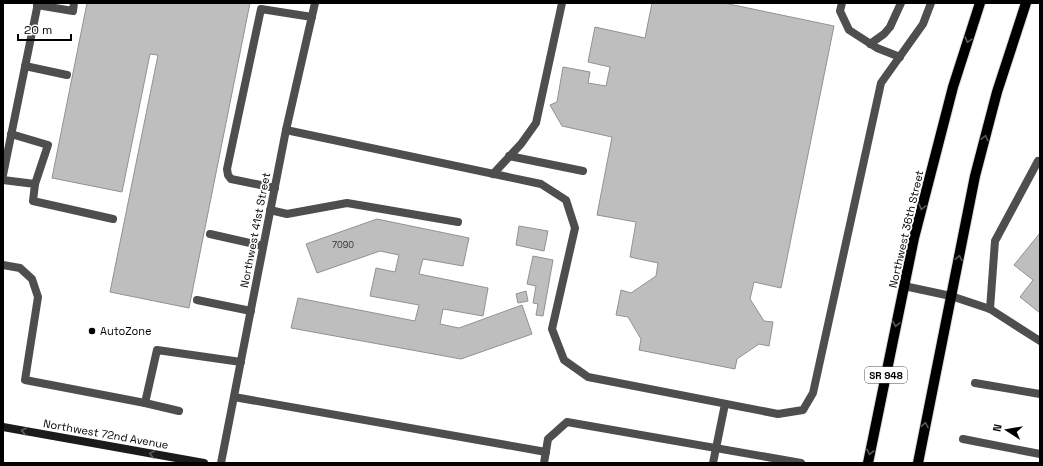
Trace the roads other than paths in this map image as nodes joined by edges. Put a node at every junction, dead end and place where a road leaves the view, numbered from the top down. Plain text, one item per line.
1 (74, 3) edge
2 (315, 3) edge
3 (562, 3) edge
4 (842, 3) edge
5 (901, 3) edge
6 (931, 3) edge
7 (980, 3) edge
8 (1026, 3) edge
9 (38, 4) edge
10 (262, 6) edge
11 (312, 17) junction
12 (870, 44) junction
13 (900, 57) junction
14 (25, 66) junction
15 (67, 76) dead end
16 (286, 130) junction
17 (11, 134) junction
18 (509, 156) junction
19 (1040, 162) edge
20 (583, 171) dead end
21 (493, 174) junction
22 (3, 175) edge
23 (3, 180) edge
24 (35, 184) junction
25 (275, 188) junction
26 (270, 210) junction
27 (113, 219) dead end
28 (458, 222) dead end
29 (210, 234) dead end
30 (263, 246) junction
31 (3, 265) edge
32 (904, 286) junction
33 (951, 296) junction
34 (198, 300) dead end
35 (990, 309) junction
36 (251, 311) junction
37 (1040, 341) edge
38 (241, 362) junction
39 (975, 383) dead end
40 (1040, 394) edge
41 (234, 397) junction
42 (145, 403) junction
43 (725, 404) junction
44 (179, 411) dead end
45 (3, 427) edge
46 (963, 438) dead end
47 (716, 448) junction
48 (546, 452) junction
49 (1040, 454) edge
50 (204, 463) edge
51 (221, 463) edge
52 (544, 463) edge
53 (713, 463) edge
54 (801, 463) edge
55 (868, 463) edge
56 (918, 463) edge

1 - 9 street
2 - 11 street, Northwest 41st Street
3 - 18 street
4 - 12 street
5 - 12 street
6 - 13 street
7 -> 32 main road, Northwest 36th Street / SR 948
33 -> 8 main road
9 - 14 street
10 - 11 street
10 - 25 street
11 - 16 street, Northwest 41st Street
12 - 13 street
13 - 43 street
14 - 15 street
14 - 17 street
16 - 21 street
16 - 25 street, Northwest 41st Street
17 - 22 street
17 - 24 street
18 - 20 street
18 - 21 street
19 - 35 street
21 - 43 street
23 - 24 street
24 - 27 street
25 - 26 street, Northwest 41st Street
26 - 28 street
26 - 30 street, Northwest 41st Street
29 - 30 street
30 - 36 street, Northwest 41st Street
31 - 42 street
32 - 33 street
32 -> 55 main road, Northwest 36th Street / SR 948
33 - 35 street
56 -> 33 main road
34 - 36 street
35 - 37 street
36 - 38 street, Northwest 41st Street
38 - 41 street, Northwest 41st Street
38 - 42 street
39 - 40 street
41 - 48 street
41 - 51 street, Northwest 41st Street
42 - 44 street
43 - 47 street
50 -> 45 main road, Northwest 72nd Avenue
46 - 49 street
47 - 48 street
47 - 53 street
47 - 54 street
48 - 52 street

